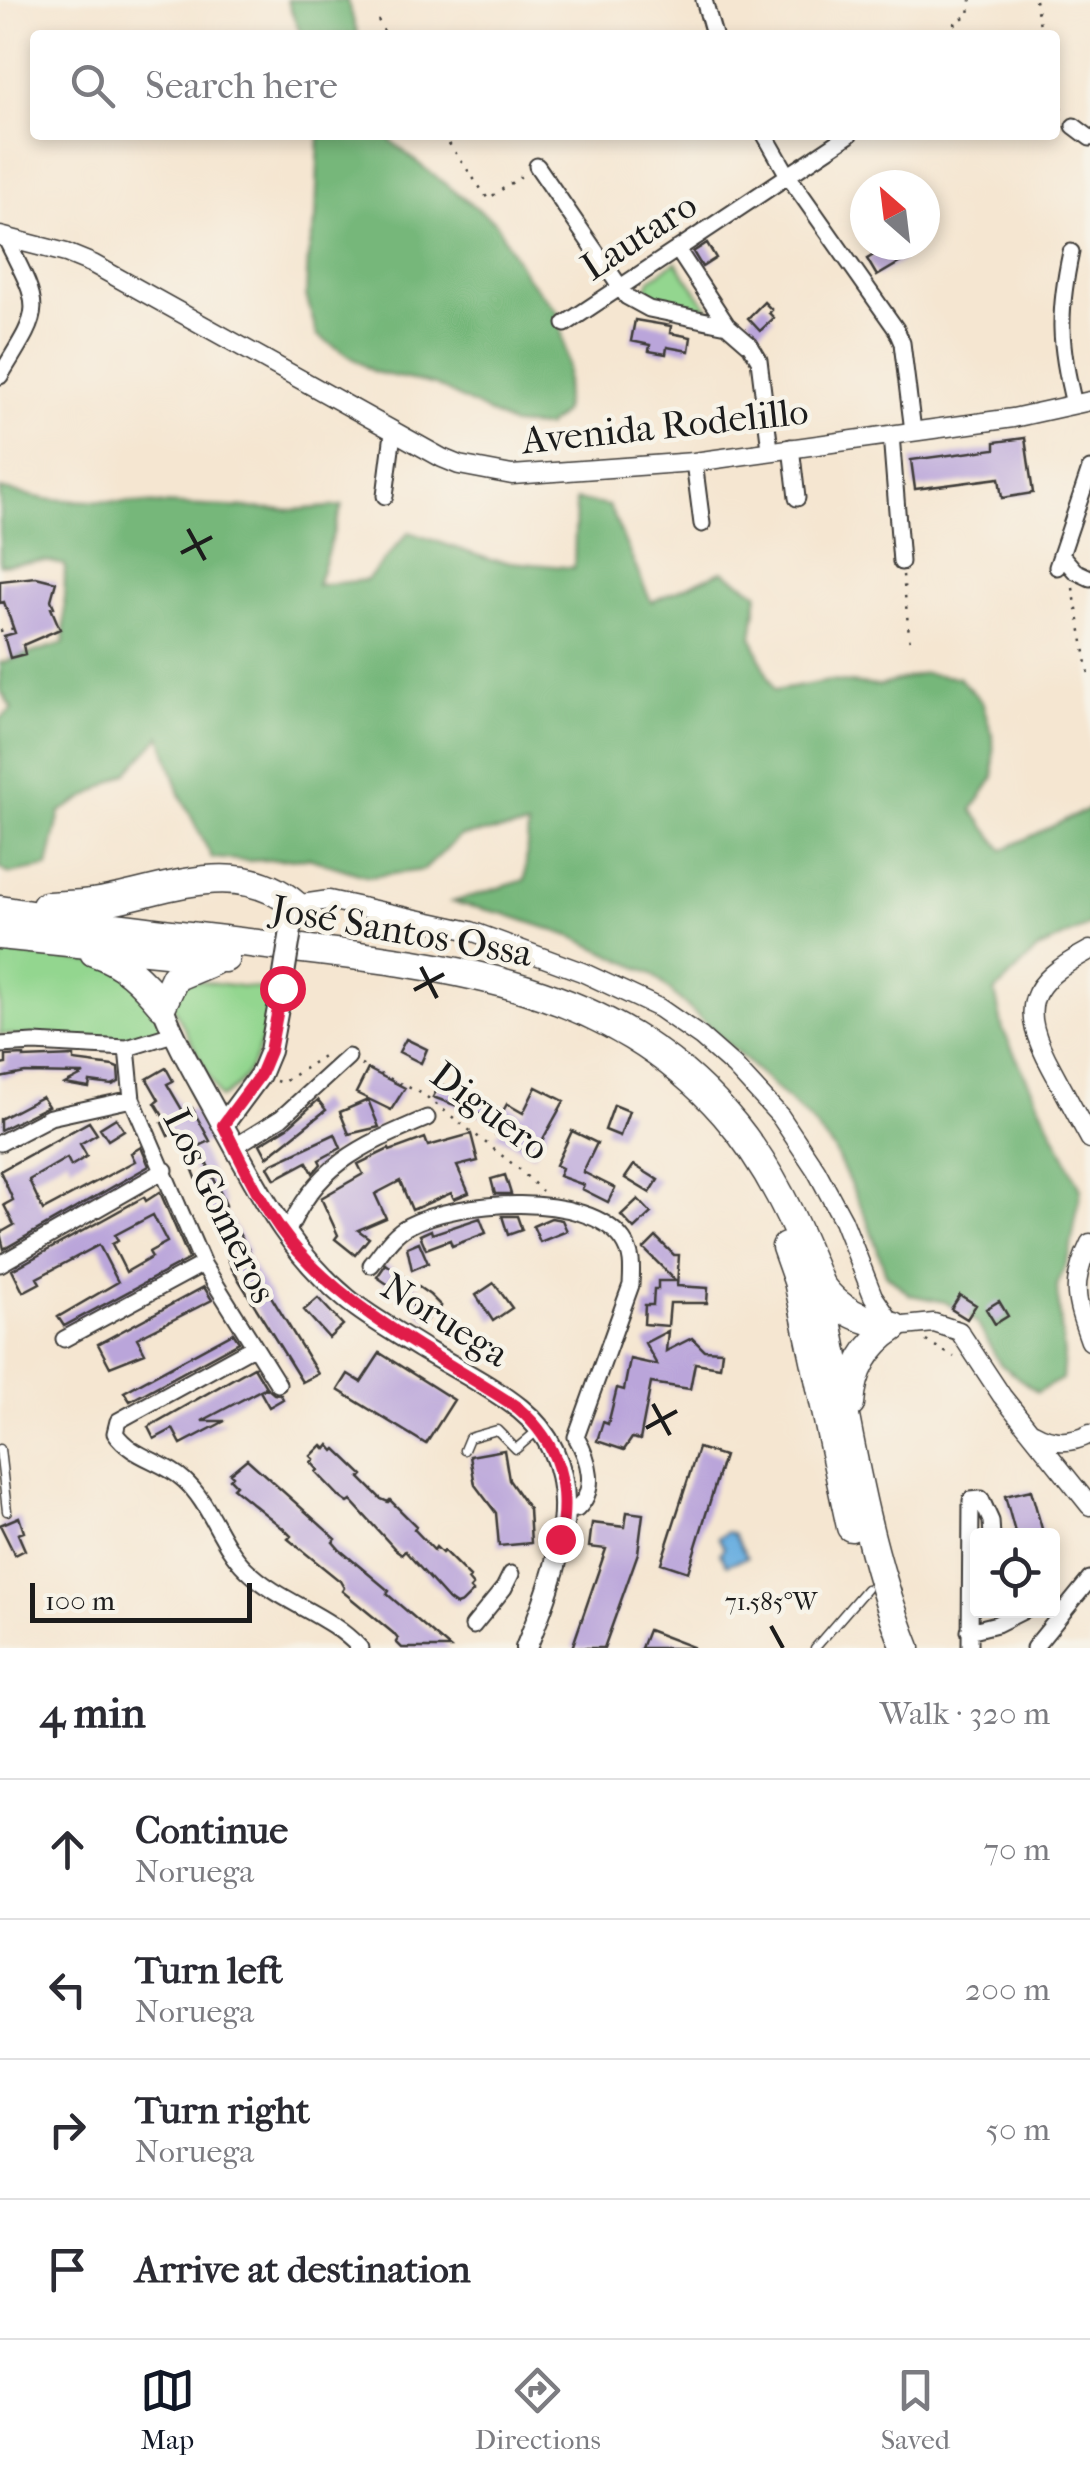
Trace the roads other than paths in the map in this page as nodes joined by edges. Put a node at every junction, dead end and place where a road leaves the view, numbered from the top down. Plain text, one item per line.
1 (704, 0) edge
2 (713, 30) edge
3 (1074, 126) road end
4 (1090, 138) edge
5 (768, 140) edge
6 (842, 140) edge
7 (537, 166) road end
8 (789, 176) junction
9 (2, 237) edge
10 (677, 250) junction
11 (1071, 252) dead end
12 (620, 287) junction
13 (564, 324) dead end
14 (727, 326) junction
15 (0, 376) edge
16 (1082, 402) edge
17 (914, 432) junction
18 (394, 433) junction
19 (892, 434) junction
20 (791, 447) junction
21 (770, 450) junction
22 (694, 462) junction
23 (1090, 468) edge
24 (1086, 493) edge
25 (385, 496) dead end
26 (797, 498) dead end
27 (702, 524) dead end
28 (902, 562) road end
29 (1083, 575) edge
30 (0, 908) edge
31 (293, 915) junction
32 (0, 935) edge
33 (72, 945) junction
34 (1090, 950) edge
35 (222, 958) junction
36 (162, 1005) junction
37 (173, 1034) junction
38 (0, 1045) edge
39 (127, 1048) junction
40 (348, 1057) road end
41 (132, 1100) junction
42 (427, 1118) dead end
43 (223, 1125) junction
44 (1090, 1139) edge
45 (0, 1142) edge
46 (234, 1147) junction
47 (164, 1170) junction
48 (286, 1236) junction
49 (1090, 1243) edge
50 (0, 1264) edge
51 (203, 1264) junction
52 (371, 1266) dead end
53 (820, 1285) junction
54 (894, 1327) junction
55 (64, 1339) dead end
56 (1090, 1341) edge
57 (254, 1347) junction
58 (278, 1384) dead end
59 (849, 1426) junction
60 (1026, 1427) junction
61 (540, 1428) junction
62 (1090, 1434) edge
63 (0, 1449) edge
64 (464, 1450) dead end
65 (1090, 1472) edge
66 (1076, 1488) junction
67 (1090, 1506) edge
68 (566, 1510) junction
69 (7, 1511) dead end
70 (973, 1528) edge
71 (991, 1528) edge
72 (510, 1574) dead end
73 (1090, 1579) edge
74 (866, 1589) junction
75 (1009, 1618) edge
76 (473, 1626) dead end
77 (970, 1640) edge
78 (360, 1648) edge
79 (526, 1648) edge
80 (815, 1648) edge
81 (886, 1648) edge
82 (906, 1648) edge
83 (1034, 1648) edge

1 - 2 street
3 - 4 street
5 - 8 street
6 - 8 street, Lautaro
7 - 12 street
8 - 10 street, Lautaro
8 - 17 street
9 - 15 street
9 - 18 street, Avenida Rodelillo
10 - 12 street, Lautaro
10 - 14 street
11 - 16 street
12 - 13 street, Lautaro
12 - 14 street
14 - 21 street
16 - 17 street, Avenida Rodelillo
17 - 19 street, Avenida Rodelillo
18 - 22 street, Avenida Rodelillo
18 - 25 street
19 - 20 street, Avenida Rodelillo
19 - 28 street
20 - 21 street, Avenida Rodelillo
20 - 26 street
21 - 22 street, Avenida Rodelillo
22 - 27 street
23 - 24 street
24 - 29 street
30 - 31 highway
30 - 53 highway, José Santos Ossa
31 - 43 main road, bridge
31 - 54 street
32 - 33 highway, José Santos Ossa
33 - 35 highway, José Santos Ossa
33 - 36 highway
34 - 44 street
35 - 36 highway
35 - 74 highway, José Santos Ossa
36 - 37 main road, Noruega
37 - 39 street
37 - 43 main road, Noruega
38 - 39 street
39 - 41 street, Los Gomeros
40 - 46 street
41 - 45 street
41 - 47 street, Los Gomeros
42 - 48 street
43 - 46 main road, Noruega
46 - 48 main road, Noruega
47 - 50 street
47 - 51 street, Los Gomeros
48 - 61 main road, Noruega
49 - 56 street
51 - 55 street
51 - 57 street, Los Gomeros
52 - 68 street
53 - 54 highway
53 - 59 highway, José Santos Ossa
54 - 59 highway
54 - 60 street
57 - 58 street, Los Gomeros
57 - 78 street
59 - 82 highway, José Santos Ossa
60 - 62 street
60 - 66 street
61 - 64 lane
61 - 68 main road, Noruega
63 - 69 lane
65 - 66 street
66 - 67 street
68 - 79 main road, Noruega
70 - 71 street
72 - 76 street
73 - 83 street
74 - 80 lane
74 - 81 highway, José Santos Ossa
75 - 77 street

